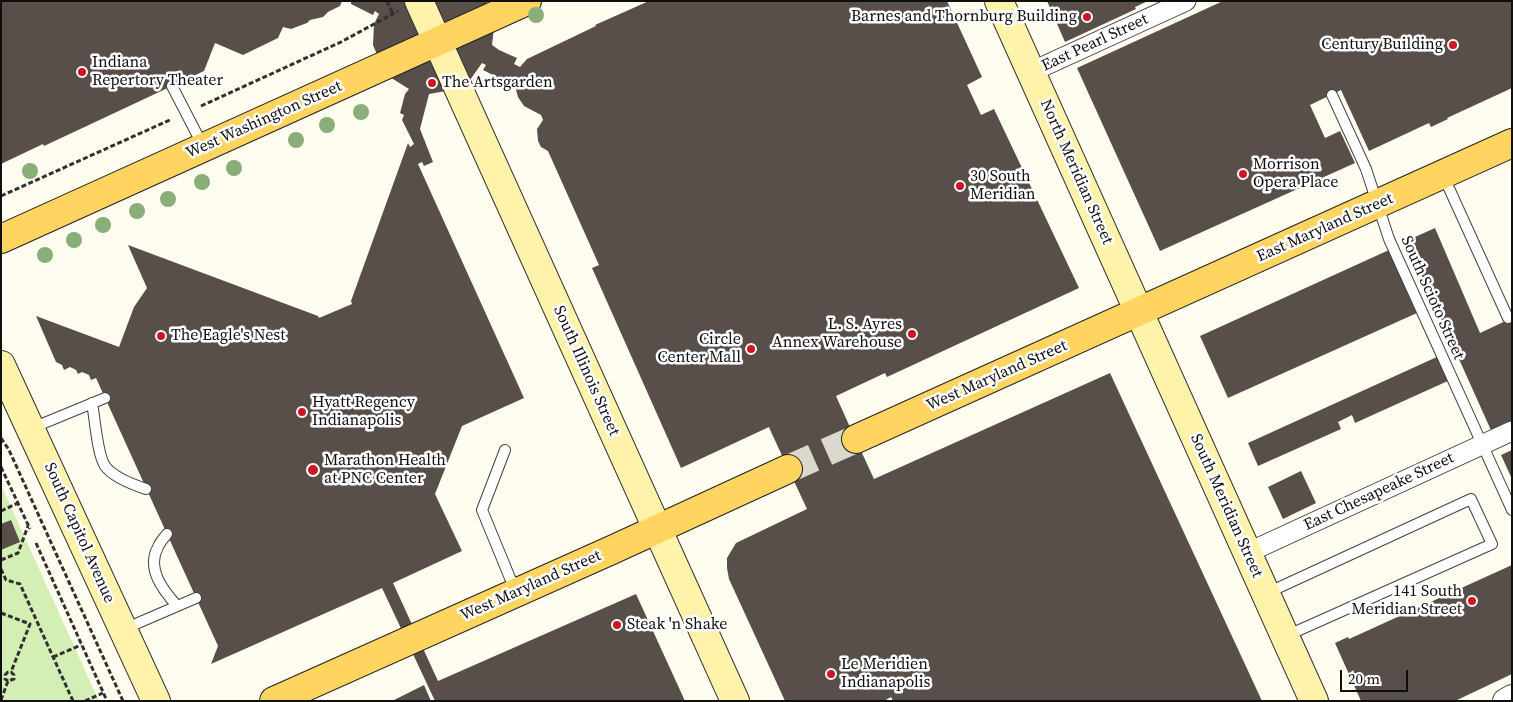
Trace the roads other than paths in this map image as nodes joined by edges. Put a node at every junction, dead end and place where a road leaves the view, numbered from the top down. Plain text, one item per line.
1 (527, 1) edge
2 (999, 1) edge
3 (1186, 1) edge
4 (409, 5) edge
5 (438, 42) junction
6 (1031, 72) junction
7 (172, 86) dead end
8 (1332, 95) dead end
9 (1512, 143) edge
10 (203, 147) junction
11 (1442, 174) junction
12 (1377, 204) junction
13 (1, 239) edge
14 (1138, 312) junction
15 (1508, 318) dead end
16 (1, 364) edge
17 (105, 398) dead end
18 (92, 403) junction
19 (31, 428) junction
20 (1512, 431) edge
21 (856, 440) tunnel mouth
22 (1482, 445) junction
23 (505, 450) dead end
24 (788, 469) tunnel mouth
25 (146, 489) dead end
26 (1512, 510) edge
27 (658, 528) junction
28 (167, 534) dead end
29 (1247, 553) junction
30 (517, 591) junction
31 (1266, 594) junction
32 (196, 598) dead end
33 (177, 606) junction
34 (123, 629) junction
35 (1285, 636) junction
36 (1512, 698) edge
37 (156, 701) edge
38 (274, 701) edge
39 (735, 701) edge
40 (1314, 701) edge
41 (1504, 701) edge

1 - 5 main road, West Washington Street
2 - 6 main road, North Meridian Street
3 - 6 street, East Pearl Street
4 - 5 main road, South Illinois Street
5 - 10 main road, West Washington Street
5 - 27 main road, South Illinois Street
6 - 14 main road, North Meridian Street
7 - 10 lane
8 - 12 lane, South Scioto Street
9 - 11 main road, East Maryland Street
10 - 13 main road, West Washington Street
11 - 12 main road, East Maryland Street
11 - 15 lane
12 - 14 main road, East Maryland Street
12 - 22 lane, South Scioto Street
14 - 21 main road, West Maryland Street
14 - 29 main road, South Meridian Street
16 - 19 main road, South Capitol Avenue
17 - 18 lane
18 - 19 lane
18 - 25 lane
19 - 34 main road, South Capitol Avenue
20 - 22 street, East Chesapeake Street
22 - 26 lane, South Scioto Street
22 - 29 street, East Chesapeake Street
23 - 30 lane
24 - 27 main road, West Maryland Street
27 - 30 main road, West Maryland Street
27 - 39 main road, South Illinois Street
28 - 33 lane
29 - 31 main road, South Meridian Street
30 - 38 main road, West Maryland Street
31 - 35 main road, South Meridian Street
31 - 35 lane
32 - 33 lane
33 - 34 lane
34 - 37 main road, South Capitol Avenue
35 - 40 main road, South Meridian Street
36 - 41 street

